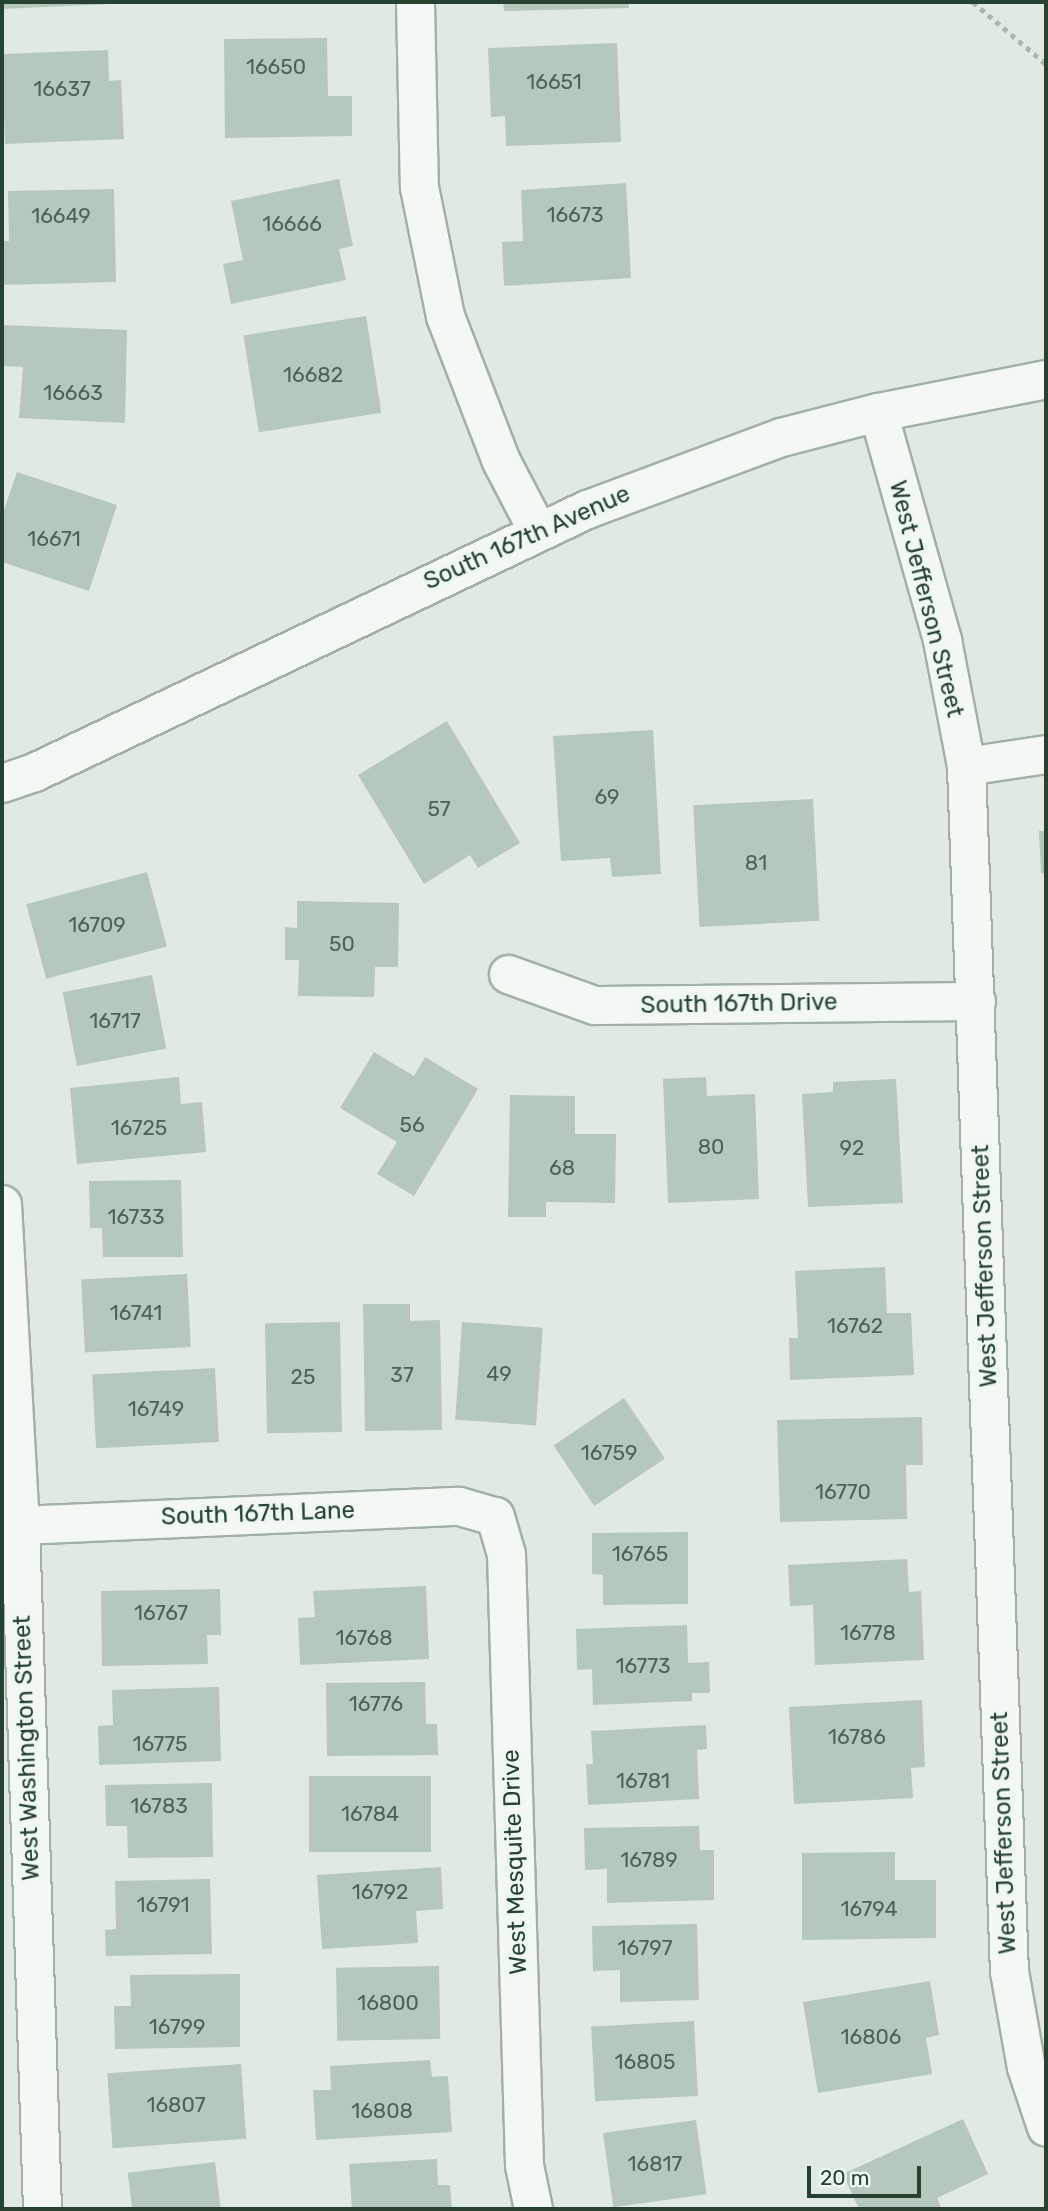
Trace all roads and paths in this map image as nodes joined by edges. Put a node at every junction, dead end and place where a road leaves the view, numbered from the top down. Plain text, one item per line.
1 (415, 2) edge
2 (972, 2) edge
3 (1046, 64) edge
4 (1046, 379) edge
5 (878, 412) junction
6 (537, 530) junction
7 (1046, 754) edge
8 (966, 766) junction
9 (18, 777) edge
10 (508, 974) dead end
11 (976, 1001) junction
12 (2, 1204) edge
13 (2, 1209) edge
14 (495, 1516) joint
15 (20, 1525) junction
16 (1046, 2127) edge
17 (43, 2209) edge
18 (533, 2209) edge

1 - 6 street
2 - 3 path
4 - 5 street, South 167th Avenue
5 - 6 street, South 167th Avenue
5 - 8 street, West Jefferson Street
6 - 9 street, South 167th Avenue
7 - 8 street
8 - 11 street, West Jefferson Street
10 - 11 street, South 167th Drive
11 - 16 street, West Jefferson Street
12 - 13 street, West Washington Street
13 - 15 street, West Washington Street
14 - 15 street, South 167th Lane
14 - 18 street, West Mesquite Drive
15 - 17 street, West Washington Street

